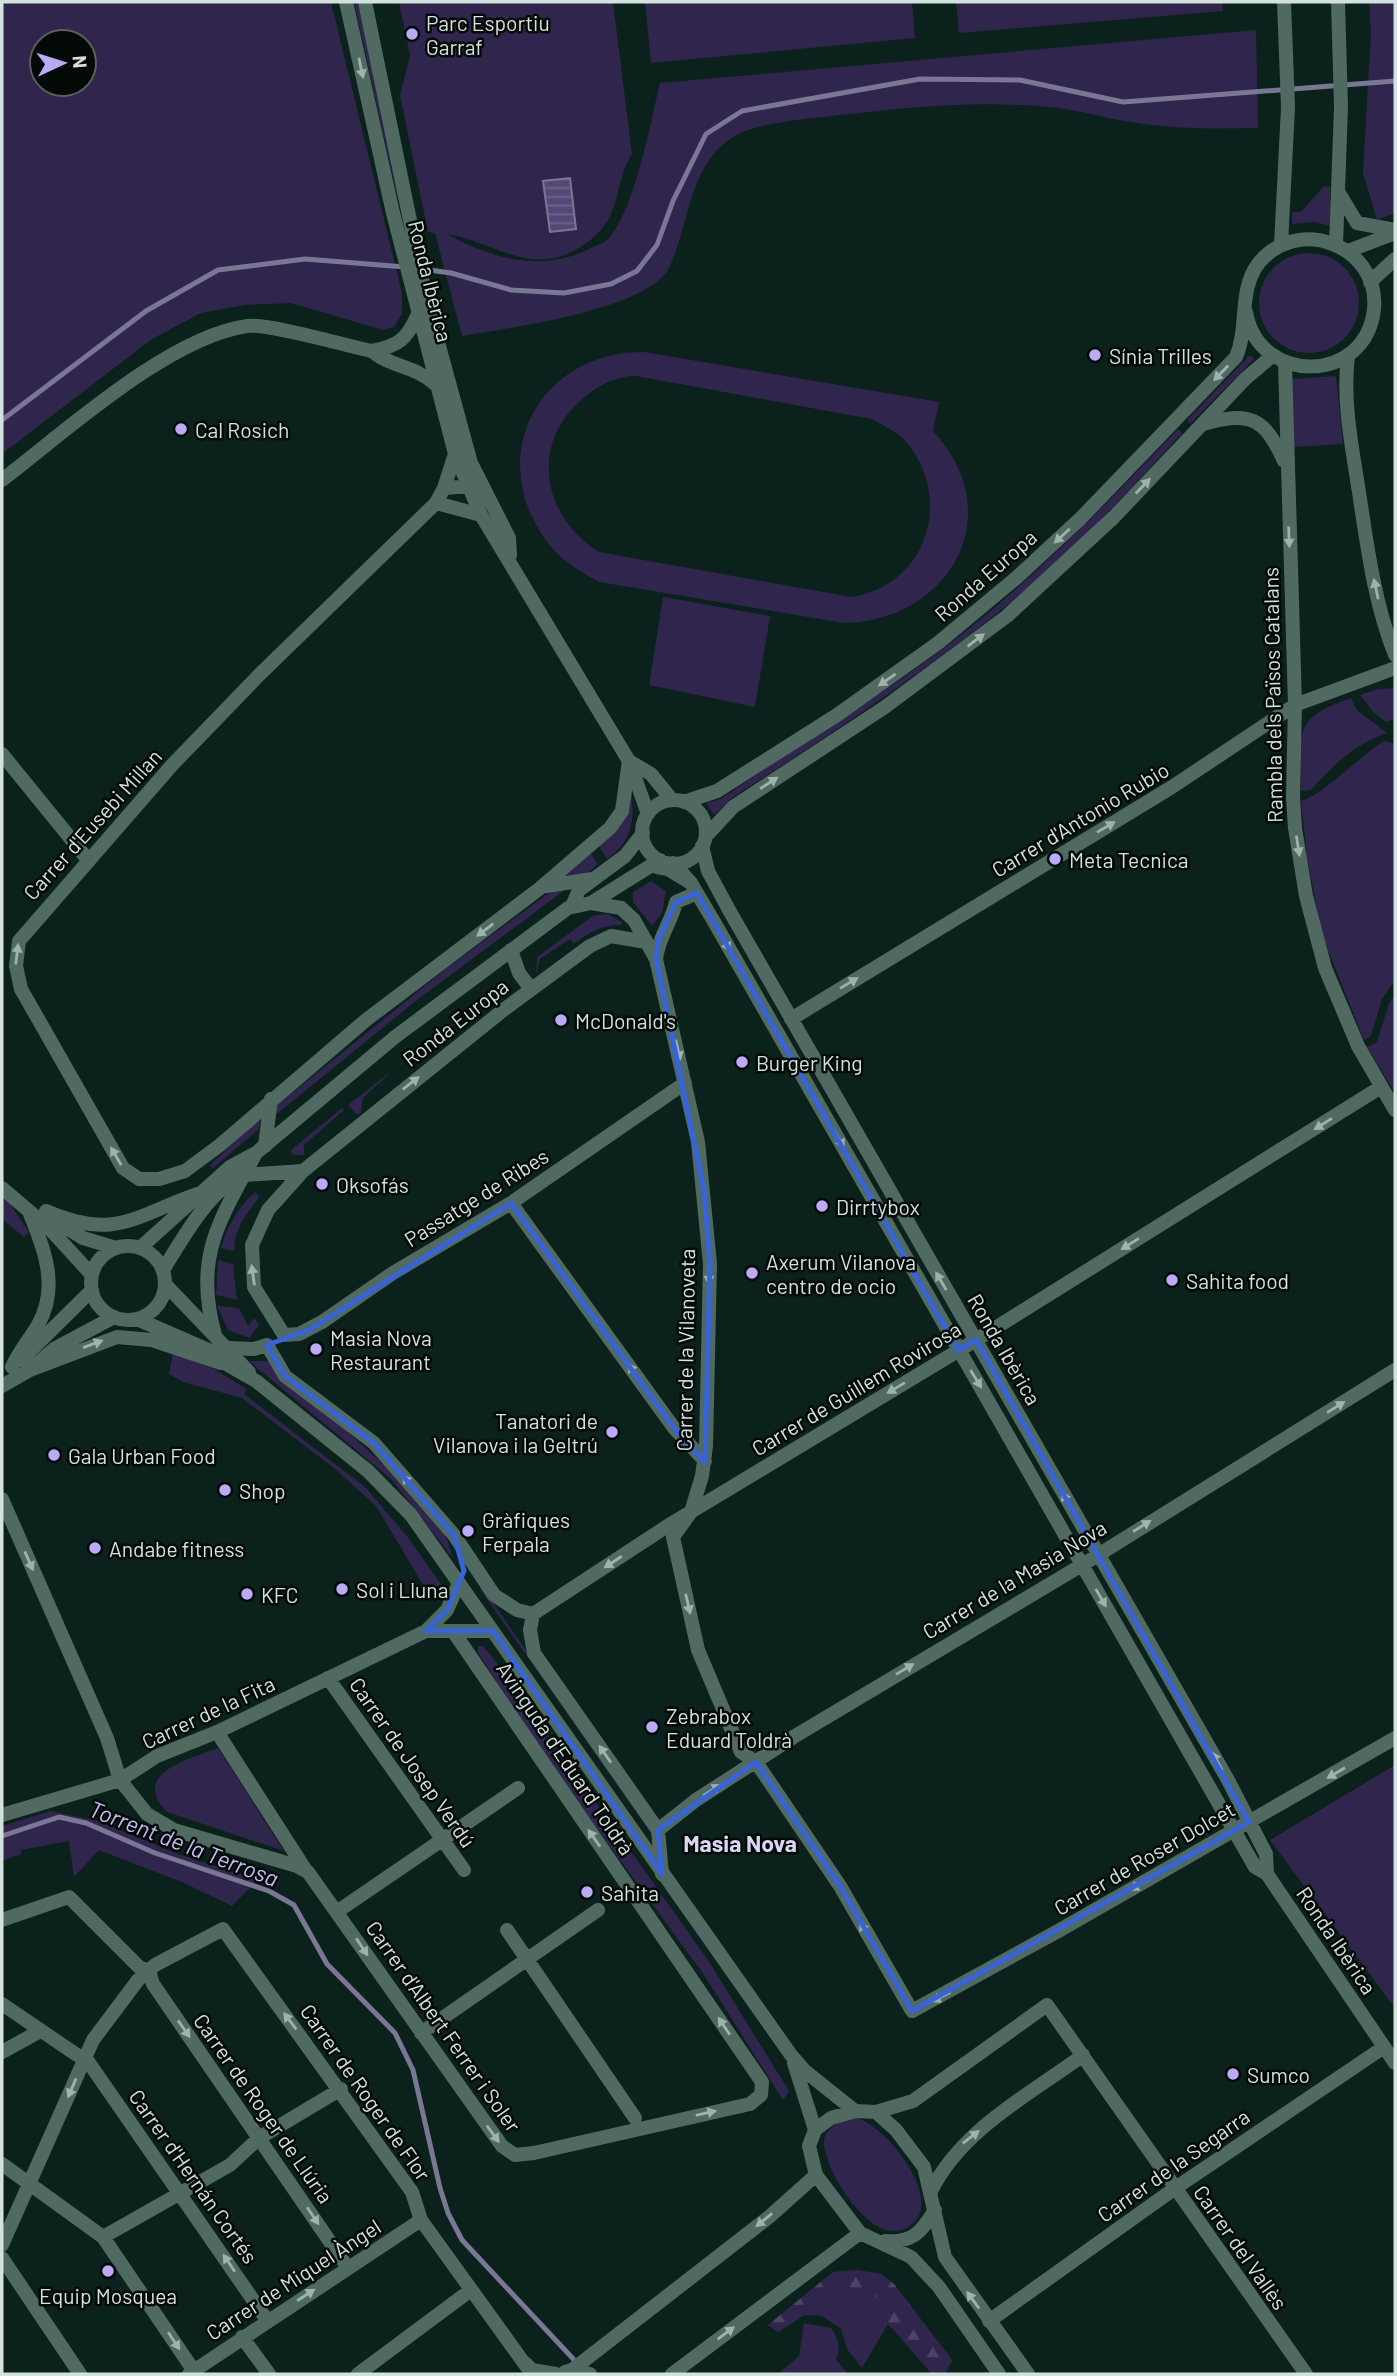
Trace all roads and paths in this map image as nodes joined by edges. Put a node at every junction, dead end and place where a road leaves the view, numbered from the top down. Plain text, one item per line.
1 (346, 2) edge
2 (365, 2) edge
3 (1284, 2) edge
4 (1338, 2) edge
5 (1339, 193) junction
6 (1395, 232) edge
7 (407, 242) junction
8 (1281, 246) junction
9 (1342, 248) junction
10 (1395, 259) edge
11 (1370, 282) junction
12 (417, 284) junction
13 (1246, 312) junction
14 (418, 314) junction
15 (372, 351) junction
16 (1348, 356) junction
17 (1279, 359) junction
18 (436, 385) junction
19 (1203, 424) junction
20 (455, 454) junction
21 (1287, 469) junction
22 (2, 480) edge
23 (475, 486) junction
24 (444, 488) junction
25 (436, 503) junction
26 (481, 515) junction
27 (510, 558) junction
28 (1395, 655) edge
29 (1395, 668) edge
30 (1296, 705) junction
31 (2, 754) edge
32 (629, 761) junction
33 (662, 789) junction
34 (700, 796) junction
35 (642, 798) junction
36 (678, 801) junction
37 (648, 814) junction
38 (639, 837) junction
39 (708, 842) junction
40 (89, 861) junction
41 (660, 863) junction
42 (593, 879) junction
43 (694, 888) junction
44 (539, 889) junction
45 (591, 903) junction
46 (572, 906) junction
47 (646, 942) junction
48 (511, 950) junction
49 (656, 959) junction
50 (531, 989) junction
51 (791, 1019) junction
52 (685, 1083) junction
53 (1381, 1087) junction
54 (271, 1099) junction
55 (1395, 1110) edge
56 (260, 1150) junction
57 (303, 1171) junction
58 (244, 1175) junction
59 (4, 1190) edge
60 (198, 1194) junction
61 (511, 1203) junction
62 (46, 1211) junction
63 (30, 1214) junction
64 (116, 1248) junction
65 (140, 1248) junction
66 (164, 1277) junction
67 (92, 1283) junction
68 (114, 1317) junction
69 (137, 1319) junction
70 (215, 1335) junction
71 (284, 1335) junction
72 (976, 1340) junction
73 (267, 1345) junction
74 (228, 1348) junction
75 (958, 1350) junction
76 (226, 1364) junction
77 (12, 1367) junction
78 (30, 1370) junction
79 (1395, 1370) edge
80 (2, 1379) edge
81 (256, 1381) junction
82 (2, 1386) edge
83 (705, 1461) junction
84 (2, 1499) edge
85 (691, 1512) junction
86 (454, 1535) junction
87 (1098, 1554) junction
88 (1082, 1565) junction
89 (459, 1583) junction
90 (476, 1608) junction
91 (533, 1614) junction
92 (426, 1631) junction
93 (453, 1631) junction
94 (492, 1631) junction
95 (328, 1678) junction
96 (217, 1732) junction
97 (1395, 1738) edge
98 (755, 1762) junction
99 (120, 1780) junction
100 (518, 1788) dead end
101 (2, 1815) edge
102 (1249, 1822) junction
103 (658, 1830) junction
104 (1235, 1830) junction
105 (440, 1839) junction
106 (464, 1870) dead end
107 (308, 1872) junction
108 (662, 1874) junction
109 (1268, 1874) junction
110 (598, 1910) dead end
111 (338, 1911) junction
112 (2, 1920) edge
113 (507, 1930) dead end
114 (526, 1961) junction
115 (149, 1971) junction
116 (2, 2004) edge
117 (912, 2011) joint
118 (40, 2031) junction
119 (421, 2033) junction
120 (1384, 2046) junction
121 (2, 2052) edge
122 (1083, 2055) junction
123 (791, 2056) junction
124 (85, 2057) junction
125 (1395, 2063) edge
126 (762, 2082) joint
127 (341, 2090) junction
128 (855, 2111) junction
129 (876, 2112) junction
130 (635, 2118) dead end
131 (815, 2130) junction
132 (259, 2138) junction
133 (2, 2164) edge
134 (816, 2175) junction
135 (29, 2186) junction
136 (1174, 2189) junction
137 (931, 2191) junction
138 (182, 2193) junction
139 (935, 2210) junction
140 (421, 2220) junction
141 (860, 2233) junction
142 (103, 2237) junction
143 (875, 2241) junction
144 (2, 2245) edge
145 (2, 2258) edge
146 (348, 2268) junction
147 (471, 2290) junction
148 (267, 2320) junction
149 (989, 2321) junction
150 (243, 2337) junction
151 (514, 2352) junction
152 (191, 2372) edge
153 (563, 2373) edge
154 (80, 2374) edge
155 (269, 2374) edge
156 (358, 2374) edge
157 (531, 2374) edge
158 (590, 2374) edge
159 (672, 2374) edge
160 (999, 2374) edge
161 (1028, 2374) edge
162 (1306, 2374) edge

1 -> 7 street, Ronda Ibèrica
2 - 7 street, Ronda Ibèrica
3 - 8 street
4 - 5 street
5 - 6 street
5 - 9 street
6 - 9 street
7 - 12 street, Ronda Ibèrica
8 - 9 street
8 - 13 street, Ronda Europa
9 - 11 street
10 - 11 street
11 - 16 street
12 - 14 street, Ronda Ibèrica
12 - 23 street, Ronda Ibèrica
13 - 17 street
13 -> 34 street, Ronda Europa
14 - 15 street
14 - 18 street, Ronda Ibèrica
15 - 18 street
15 - 22 street
16 - 17 street
28 -> 16 street
17 - 19 street, Ronda Europa
17 - 21 street, Rambla dels Països Catalans
18 - 20 street, Ronda Ibèrica
19 - 21 street, Rambla dels Països Catalans
39 -> 19 street, Ronda Europa
20 - 23 street, Ronda Ibèrica
20 - 24 street, Carrer d'Eusebi Millan
21 -> 30 street, Rambla dels Països Catalans
23 - 24 street
23 - 26 street, Ronda Ibèrica
23 - 27 street, Ronda Ibèrica
24 - 25 street, Carrer d'Eusebi Millan
25 - 26 street
25 - 40 street, Carrer d'Eusebi Millan
26 - 27 street, Ronda Ibèrica
27 - 32 street, Ronda Ibèrica
29 - 30 street, Carrer d'Antonio Rubio
51 -> 30 street, Carrer d'Antonio Rubio
30 -> 53 street, Rambla dels Països Catalans
31 - 40 street
32 - 33 street, Ronda Ibèrica
32 - 35 street, Ronda Ibèrica
32 - 44 street
33 - 34 street
33 - 36 street, Ronda Ibèrica
34 - 36 street, Ronda Europa
35 - 37 street, Ronda Ibèrica
35 - 38 street
36 - 37 street
36 - 39 street
37 - 38 street
38 - 41 street
38 - 42 street, Ronda Europa
39 - 41 street
39 - 51 street, Ronda Ibèrica
54 -> 40 street, Carrer d'Eusebi Millan
41 - 43 street, Ronda Ibèrica
41 - 43 street
41 - 45 street, Ronda Europa
42 - 44 street
42 - 46 street, Ronda Europa
43 - 49 street
43 -> 75 street, Ronda Ibèrica
44 -> 54 street
45 - 46 street, Ronda Europa
45 - 47 street, Carrer de la Vilanoveta
46 - 48 street, Ronda Europa
47 - 49 street, Carrer de la Vilanoveta
47 - 50 street, Ronda Europa
48 - 50 street
48 - 56 street, Ronda Europa
49 -> 52 street, Carrer de la Vilanoveta
57 -> 50 street, Ronda Europa
72 -> 51 street, Ronda Ibèrica
52 - 61 street, Passatge de Ribes
52 -> 83 street, Carrer de la Vilanoveta
53 - 55 street, Rambla dels Països Catalans
53 -> 72 street, Carrer de Guillem Rovirosa
54 - 56 street, Ronda Europa
56 - 58 street, Ronda Europa
56 - 60 street, Ronda Europa
57 - 58 street
71 -> 57 street, Ronda Europa
58 - 66 street, Ronda Europa
58 - 70 street
59 - 62 street
59 - 63 street
60 - 62 street
60 - 65 street, Ronda Europa
61 - 71 street, Passatge de Ribes
83 -> 61 street
62 - 64 street
63 - 67 street
63 - 77 street
64 - 65 street
64 - 67 street
65 - 66 street
66 - 69 street
66 - 70 street
67 - 68 street
67 - 77 street
68 - 69 street
68 - 78 street
69 - 76 street
70 - 74 street
71 - 73 street
72 - 75 street, Carrer de Guillem Rovirosa
87 -> 72 street, Ronda Ibèrica
73 - 74 street
86 -> 73 street, Avinguda d'Eduard Toldrà
74 - 81 street
75 -> 85 street, Carrer de Guillem Rovirosa
75 -> 88 street, Ronda Ibèrica
78 -> 76 street
76 - 81 street
77 - 80 street
78 - 82 street
87 -> 79 street, Carrer de la Masia Nova
81 - 89 street, Avinguda d'Eduard Toldrà
83 - 85 street, Carrer de la Vilanoveta
84 -> 99 street
85 -> 91 street, Carrer de Guillem Rovirosa
85 -> 98 street, Carrer de la Vilanoveta
86 - 90 street, Avinguda d'Eduard Toldrà
86 - 91 street, Avinguda d'Eduard Toldrà
87 - 88 street, Carrer de la Masia Nova
102 -> 87 street, Ronda Ibèrica
98 -> 88 street, Carrer de la Masia Nova
88 -> 104 street, Ronda Ibèrica
89 - 90 street, Avinguda d'Eduard Toldrà
89 - 92 street, Carrer de la Fita
90 - 94 street, Avinguda d'Eduard Toldrà
103 -> 91 street, Avinguda d'Eduard Toldrà
92 - 93 street, Carrer de la Fita
92 - 95 street, Carrer de la Fita
93 - 94 street, Carrer de la Fita
126 -> 93 street, Avinguda d'Eduard Toldrà
94 - 108 street, Avinguda d'Eduard Toldrà
95 - 96 street, Carrer de la Fita
95 - 105 street, Carrer de Josep Verdú
96 - 99 street, Carrer de la Fita
96 - 107 street, Carrer d'Albert Ferrer i Soler
97 -> 102 street, Carrer de Roser Dolcet
103 -> 98 street, Carrer de la Masia Nova
117 -> 98 street, Carrer de la Vilanoveta
99 - 101 street, Carrer de la Fita
99 - 107 street
100 - 105 street
102 - 104 street, Carrer de Roser Dolcet
102 - 109 street, Ronda Ibèrica
103 - 108 street, Avinguda d'Eduard Toldrà
104 - 109 street, Ronda Ibèrica
104 -> 117 street, Carrer de Roser Dolcet
105 - 106 street, Carrer de Josep Verdú
105 - 111 street
107 - 111 street, Carrer d'Albert Ferrer i Soler
108 - 123 street, Avinguda d'Eduard Toldrà
109 - 120 street, Ronda Ibèrica
110 - 114 street
111 -> 119 street, Carrer d'Albert Ferrer i Soler
112 - 115 street
113 - 114 street
114 - 119 street
114 - 130 street
115 - 124 street
127 -> 115 street, Carrer de Roger de Flor
115 -> 132 street, Carrer de Roger de Llúria
116 - 118 street
118 - 121 street
118 - 124 street
119 -> 126 street, Carrer d'Albert Ferrer i Soler
120 - 125 street, Ronda Ibèrica
120 - 136 street, Carrer de la Segarra
122 - 129 street, Carrer del Vallès
122 - 136 street, Carrer del Vallès
137 -> 122 street
123 - 128 street
123 - 131 street
124 -> 135 street
124 - 138 street, Carrer d'Hernán Cortés
127 - 132 street
127 - 140 street, Carrer de Roger de Flor
128 - 129 street
128 - 131 street
129 - 137 street
131 - 134 street
132 - 138 street
132 -> 146 street, Carrer de Roger de Llúria
133 - 135 street
134 - 141 street
134 -> 153 street
135 - 142 street
135 - 144 street
136 - 149 street, Carrer de la Segarra
136 - 162 street, Carrer del Vallès
137 - 139 street
138 - 142 street
148 -> 138 street, Carrer d'Hernán Cortés
139 - 143 street
149 -> 139 street
140 - 146 street, Carrer de Miquel Àngel
140 - 147 street, Carrer de Roger de Flor
141 - 143 street
159 -> 141 street
142 -> 152 street
143 - 160 street
145 - 154 street
148 -> 146 street, Carrer de Miquel Àngel
147 - 151 street, Carrer de Roger de Flor
147 - 156 street
148 - 150 street, Carrer de Miquel Àngel
149 - 161 street
150 - 152 street, Carrer de Miquel Àngel
150 - 155 street
151 - 153 street, Carrer de Roger de Flor
151 - 157 street, Carrer de Roger de Flor
153 - 158 street, Carrer de Roger de Flor

